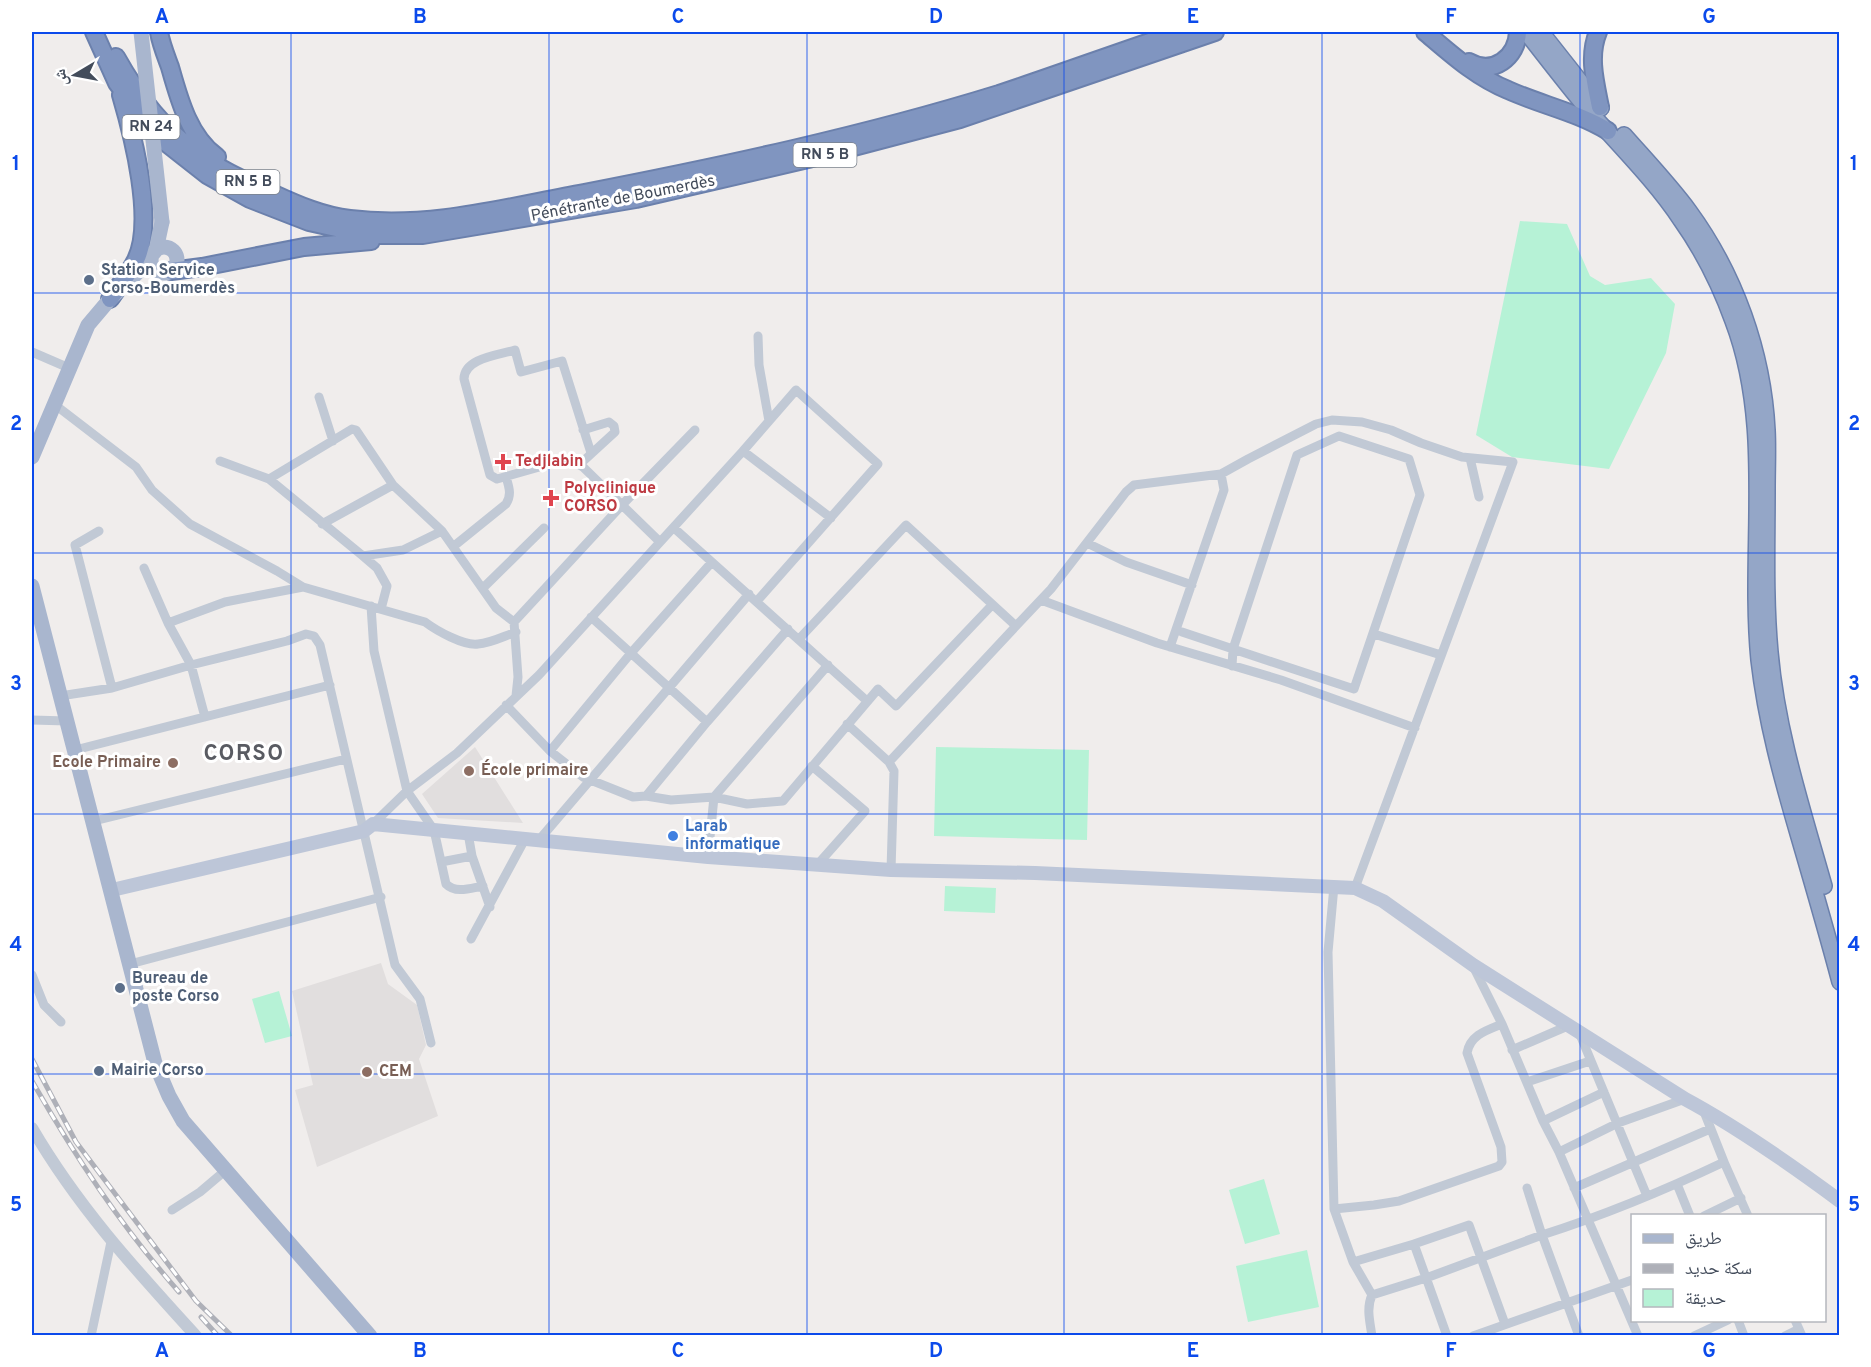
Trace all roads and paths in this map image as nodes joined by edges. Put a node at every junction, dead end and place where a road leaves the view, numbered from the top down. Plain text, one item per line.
1 (94, 32) edge
2 (104, 32) edge
3 (141, 32) edge
4 (159, 32) edge
5 (1179, 32) edge
6 (1215, 32) edge
7 (1425, 32) edge
8 (1438, 32) edge
9 (1518, 32) edge
10 (1526, 32) edge
11 (1541, 32) edge
12 (1598, 32) edge
13 (117, 83) junction
14 (1600, 107) junction
15 (1608, 131) junction
16 (309, 209) junction
17 (162, 222) junction
18 (423, 236) junction
19 (156, 250) junction
20 (169, 266) junction
21 (110, 299) junction
22 (758, 336) dead end
23 (32, 352) edge
24 (69, 368) junction
25 (319, 397) dead end
26 (54, 404) junction
27 (769, 421) junction
28 (584, 430) junction
29 (695, 430) dead end
30 (333, 441) junction
31 (743, 452) junction
32 (591, 453) junction
33 (32, 457) edge
34 (1470, 458) junction
35 (220, 461) dead end
36 (579, 465) junction
37 (1221, 474) junction
38 (506, 477) junction
39 (269, 479) junction
40 (393, 485) junction
41 (1479, 497) dead end
42 (622, 505) junction
43 (831, 518) junction
44 (322, 524) junction
45 (544, 528) dead end
46 (674, 528) junction
47 (99, 531) dead end
48 (442, 531) junction
49 (660, 542) junction
50 (1087, 543) junction
51 (454, 546) junction
52 (363, 556) junction
53 (712, 562) junction
54 (144, 568) dead end
55 (1192, 585) junction
56 (32, 586) edge
57 (303, 587) junction
58 (483, 588) junction
59 (753, 598) junction
60 (1041, 600) junction
61 (992, 605) junction
62 (371, 606) junction
63 (381, 609) junction
64 (591, 617) junction
65 (168, 623) junction
66 (1016, 626) junction
67 (515, 627) junction
68 (788, 629) junction
69 (1182, 632) dead end
70 (1374, 634) junction
71 (799, 639) junction
72 (1170, 647) junction
73 (1233, 649) junction
74 (631, 653) junction
75 (1441, 656) junction
76 (191, 665) junction
77 (828, 665) junction
78 (1232, 666) junction
79 (330, 685) junction
80 (112, 688) junction
81 (669, 688) junction
82 (1354, 689) junction
83 (60, 696) junction
84 (516, 696) junction
85 (867, 700) junction
86 (1351, 704) junction
87 (506, 705) junction
88 (205, 717) junction
89 (32, 720) edge
90 (67, 721) junction
91 (707, 722) junction
92 (847, 724) junction
93 (1415, 728) junction
94 (75, 750) junction
95 (550, 751) junction
96 (346, 759) junction
97 (889, 762) junction
98 (812, 766) junction
99 (590, 779) junction
100 (407, 791) junction
101 (646, 796) junction
102 (714, 797) junction
103 (94, 821) junction
104 (369, 828) junction
105 (434, 830) junction
106 (468, 833) junction
107 (532, 840) junction
108 (472, 856) junction
109 (708, 857) junction
110 (441, 862) junction
111 (818, 864) junction
112 (891, 870) junction
113 (483, 886) junction
114 (1334, 886) junction
115 (1355, 888) junction
116 (112, 890) junction
117 (381, 897) junction
118 (490, 907) junction
119 (471, 939) dead end
120 (1839, 940) edge
121 (130, 964) junction
122 (1473, 965) junction
123 (32, 975) edge
124 (1839, 982) edge
125 (60, 1022) dead end
126 (1502, 1024) junction
127 (1574, 1028) junction
128 (431, 1043) dead end
129 (1512, 1050) junction
130 (1590, 1061) junction
131 (1527, 1082) junction
132 (1604, 1092) junction
133 (1685, 1099) junction
134 (1703, 1109) junction
135 (1544, 1121) junction
136 (1618, 1123) junction
137 (32, 1128) edge
138 (1710, 1129) junction
139 (1559, 1152) junction
140 (1724, 1162) junction
141 (1633, 1163) junction
142 (226, 1170) junction
143 (1677, 1184) junction
144 (1527, 1188) dead end
145 (1574, 1188) junction
146 (1647, 1196) junction
147 (1740, 1198) junction
148 (1839, 1201) edge
149 (1334, 1209) junction
150 (172, 1210) dead end
151 (1690, 1214) edge
152 (1706, 1214) edge
153 (1748, 1214) edge
154 (1589, 1220) junction
155 (1542, 1235) junction
156 (111, 1242) junction
157 (1414, 1244) junction
158 (1480, 1258) junction
159 (1353, 1262) junction
160 (1426, 1278) junction
161 (1631, 1280) edge
162 (1617, 1286) junction
163 (1372, 1295) junction
164 (1568, 1302) junction
165 (1631, 1313) edge
166 (1723, 1322) edge
167 (1505, 1324) junction
168 (1799, 1328) edge
169 (91, 1335) edge
170 (196, 1335) edge
171 (370, 1335) edge
172 (1372, 1335) edge
173 (1447, 1335) edge
174 (1473, 1335) edge
175 (1579, 1335) edge
176 (1694, 1335) edge
177 (1785, 1335) edge

1 - 13 highway, Pénétrante de Boumerdès / RN 5 B
2 - 16 highway, Pénétrante de Boumerdès / RN 5 B
3 - 17 main road, RN 24, bridge
4 - 16 highway
5 - 16 highway, Pénétrante de Boumerdès / RN 5 B
6 - 18 highway, Pénétrante de Boumerdès / RN 5 B
7 - 15 highway
8 - 9 highway
10 - 15 highway
11 - 14 highway
12 - 14 highway
13 - 18 highway, Pénétrante de Boumerdès / RN 5 B
13 - 21 highway
14 - 120 highway
15 - 124 highway
17 - 19 main road
17 - 20 main road
18 - 20 highway
19 - 20 main road
19 - 20 main road
19 - 21 main road
20 - 21 main road
21 - 24 main road
22 - 27 street
23 - 24 street
24 - 26 main road
25 - 30 street
26 - 33 main road
26 - 57 street
27 - 31 street
27 - 43 street
28 - 32 street
28 - 32 street
28 - 38 street
29 - 42 street
30 - 39 street
30 - 40 street
31 - 43 street
31 - 46 street
32 - 36 street
34 - 37 street
34 - 41 street
34 - 75 street
35 - 39 street
36 - 38 street
36 - 42 street
37 - 50 street
37 - 55 street
38 - 51 street
39 - 44 street
40 - 44 street
40 - 48 street
42 - 49 street
42 - 67 street
43 - 59 street
44 - 52 street
45 - 58 street
46 - 49 street
46 - 53 street
47 - 80 street
48 - 51 street
48 - 52 street
49 - 64 street
50 - 55 street
50 - 60 street
51 - 58 street
52 - 63 street
53 - 59 street
53 - 74 street
54 - 65 street
55 - 72 street
56 - 83 main road
57 - 62 street
57 - 65 street
58 - 67 street
59 - 68 street
59 - 81 street
60 - 66 street
60 - 72 street
61 - 66 street
61 - 71 street
61 - 85 street
62 - 63 street
62 - 100 street
63 - 67 street
64 - 74 street
64 - 84 street
65 - 76 street
66 - 97 street
67 - 84 street
68 - 71 street
68 - 91 street
69 - 73 street
70 - 73 street
70 - 75 street
70 - 82 street
71 - 77 street
72 - 78 street
73 - 78 street
73 - 82 street
74 - 81 street
74 - 95 street
75 - 93 street
76 - 79 street
76 - 80 street
76 - 88 street
77 - 85 street
77 - 102 street
78 - 86 street
79 - 88 street
79 - 96 street
80 - 83 street
81 - 91 street
81 - 99 street
82 - 86 street
83 - 90 main road
84 - 87 street
85 - 92 street
86 - 93 street
87 - 95 street
87 - 100 street
88 - 94 street
89 - 90 street
90 - 94 main road
91 - 101 street
92 - 97 street
92 - 98 street
93 - 115 street
94 - 103 main road
95 - 99 street
96 - 103 street
96 - 104 street
97 - 112 street
98 - 102 street
98 - 111 street
99 - 101 street
99 - 107 street
100 - 104 street
100 - 105 street
101 - 102 street
102 - 109 street
103 - 116 main road
104 - 105 main road
104 - 116 main road
104 - 117 street
105 - 106 main road
105 - 110 street
106 - 107 main road
106 - 108 street
107 - 109 main road
107 - 118 street
108 - 110 street
108 - 113 street
109 - 111 main road
110 - 113 street
111 - 112 main road
112 - 114 main road
113 - 118 street
114 - 115 main road
114 - 149 street
115 - 122 main road
116 - 121 main road
117 - 121 street
117 - 128 street
118 - 119 street
121 - 142 main road
122 - 126 street
122 - 127 main road
123 - 125 street
126 - 129 street
126 - 149 street
127 - 129 street
127 - 130 street
127 - 133 main road
129 - 131 street
130 - 131 street
130 - 132 street
131 - 135 street
132 - 135 street
132 - 136 street
133 - 134 main road
133 - 136 street
134 - 138 street
134 - 148 main road
135 - 139 street
136 - 139 street
136 - 141 street
137 - 156 street
138 - 140 street
138 - 141 street
139 - 145 street
140 - 143 street
140 - 147 street
141 - 145 street
141 - 146 street
142 - 150 street
142 - 171 main road
143 - 146 street
143 - 151 street
144 - 155 street
145 - 154 street
146 - 154 street
147 - 152 street
147 - 153 street
149 - 159 street
154 - 155 street
154 - 162 street
155 - 158 street
155 - 164 street
156 - 169 street
156 - 170 street
157 - 158 street
157 - 159 street
157 - 160 street
158 - 160 street
158 - 167 street
159 - 163 street
160 - 163 street
160 - 173 street
161 - 162 street
162 - 164 street
162 - 165 street
163 - 172 street
164 - 167 street
164 - 175 street
166 - 176 street
167 - 174 street
168 - 177 street

